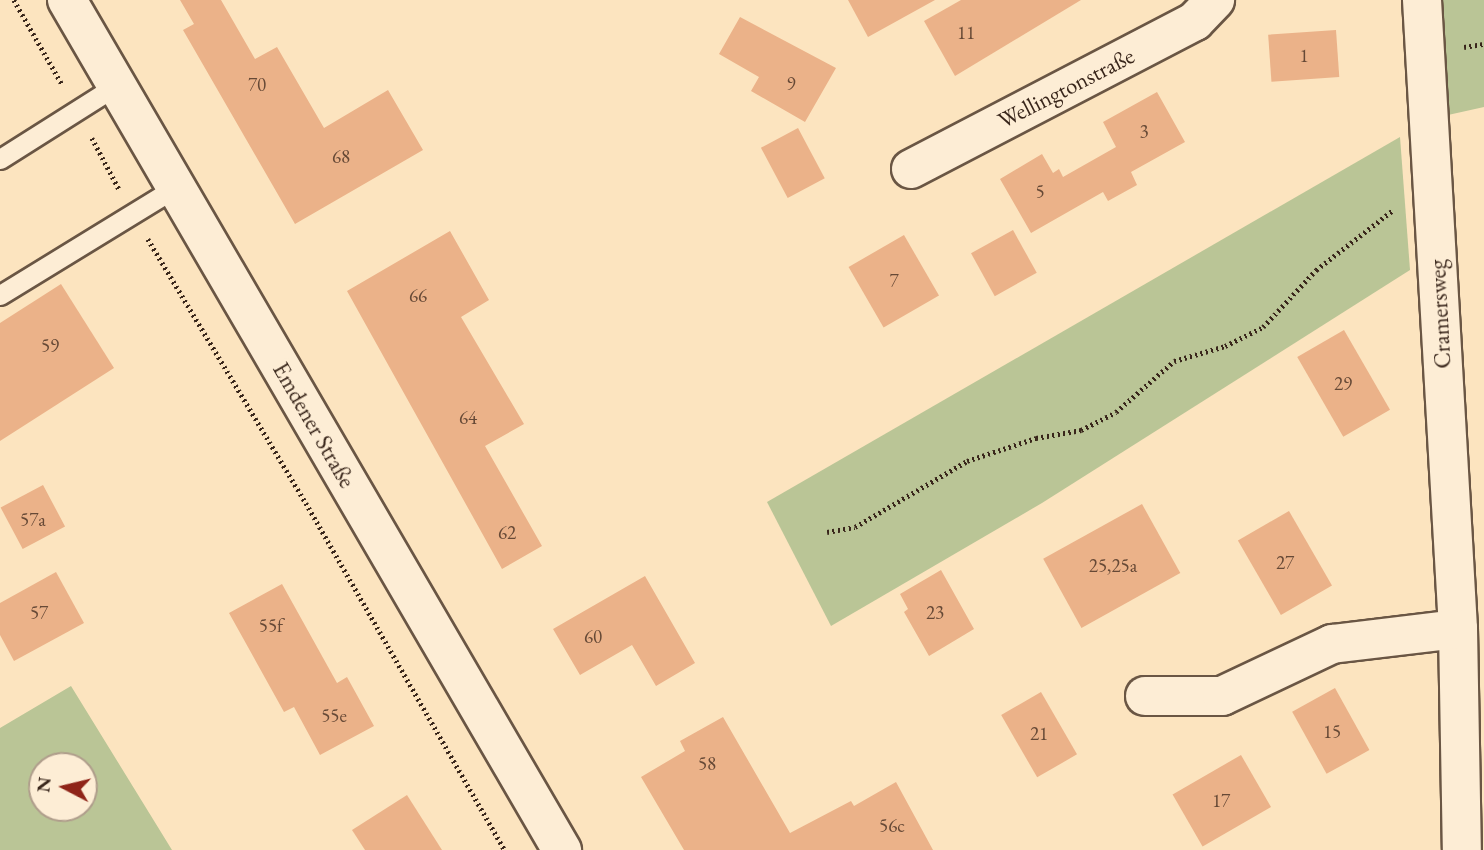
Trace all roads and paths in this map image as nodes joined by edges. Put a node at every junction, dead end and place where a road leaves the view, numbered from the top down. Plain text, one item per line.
1 (14, 0) edge
2 (67, 0) edge
3 (1215, 0) edge
4 (1422, 0) edge
5 (117, 85) junction
6 (77, 110) junction
7 (0, 159) edge
8 (911, 169) dead end
9 (176, 187) junction
10 (1433, 195) junction
11 (133, 214) junction
12 (0, 295) edge
13 (827, 532) dead end
14 (1458, 629) junction
15 (1145, 696) dead end
16 (505, 850) edge
17 (562, 850) edge
18 (1462, 850) edge

1 - 6 path
2 - 5 street, Emdener Straße
3 - 8 street, Wellingtonstraße
4 - 10 street, Cramersweg
5 - 6 lane
5 - 9 street, Emdener Straße
6 - 7 lane
6 - 11 path
9 - 11 lane
9 - 17 street, Emdener Straße
10 - 13 path
10 - 14 street, Cramersweg
11 - 12 lane
11 - 16 path
14 - 15 street
14 - 18 street, Cramersweg

